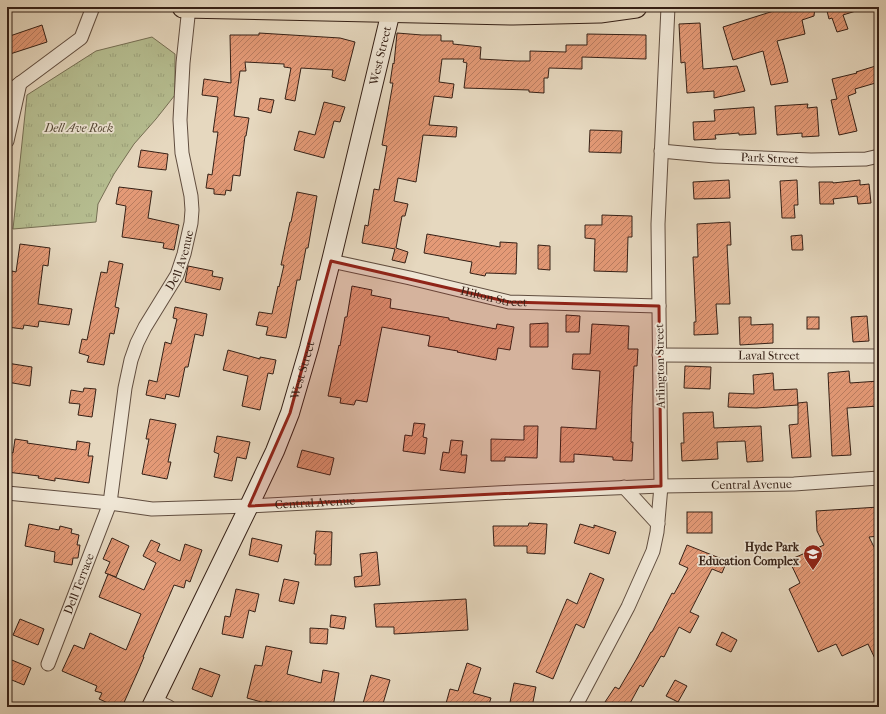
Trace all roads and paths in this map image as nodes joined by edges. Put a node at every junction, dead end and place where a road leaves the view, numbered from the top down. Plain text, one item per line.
1 (92, 7) edge
2 (183, 7) edge
3 (189, 7) edge
4 (636, 7) edge
5 (668, 7) edge
6 (391, 11) junction
7 (20, 83) junction
8 (7, 93) edge
9 (7, 141) edge
10 (661, 151) junction
11 (879, 156) edge
12 (331, 261) junction
13 (659, 306) junction
14 (659, 355) junction
15 (879, 356) edge
16 (879, 478) edge
17 (661, 486) junction
18 (624, 487) junction
19 (7, 493) edge
20 (110, 503) junction
21 (249, 506) junction
22 (658, 524) junction
23 (48, 664) dead end
24 (158, 705) edge
25 (575, 707) edge

1 - 7 street
2 - 3 main road
3 - 6 main road
3 - 20 street, Dell Avenue
4 - 6 main road
5 - 10 street, Arlington Street
6 - 12 main road, West Street
7 - 8 street
7 - 9 street
10 - 11 street, Park Street
10 - 13 street, Arlington Street
12 - 13 street, Hilton Street
12 - 21 main road, West Street
13 - 14 street, Arlington Street
14 - 15 street, Laval Street
14 - 17 street, Arlington Street
16 - 17 street, Central Avenue
17 - 18 street, Central Avenue
17 - 22 street, Arlington Street
18 - 21 street, Central Avenue
18 - 22 street
19 - 20 street, Central Avenue
20 - 21 street, Central Avenue
20 - 23 street, Dell Terrace
21 - 24 main road, West Street
22 - 25 street, Arlington Street

